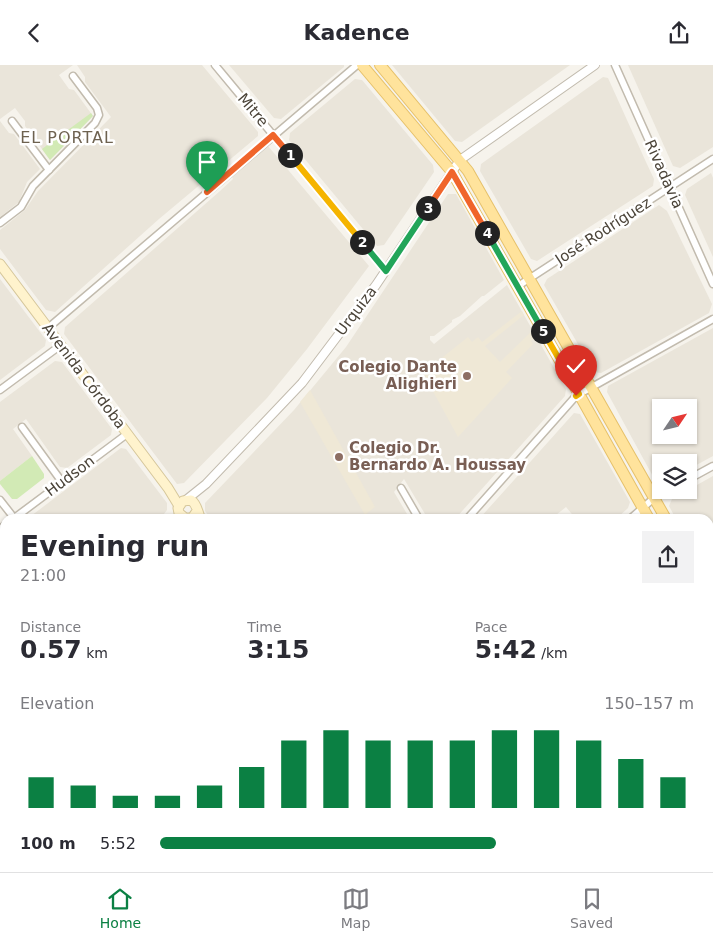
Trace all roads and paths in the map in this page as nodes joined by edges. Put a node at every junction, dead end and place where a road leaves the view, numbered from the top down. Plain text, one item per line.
1 (215, 65) edge
2 (357, 65) edge
3 (362, 65) edge
4 (380, 65) edge
5 (596, 65) edge
6 (615, 65) edge
7 (73, 76) dead end
8 (12, 121) dead end
9 (273, 135) junction
10 (713, 159) edge
11 (460, 161) junction
12 (49, 170) junction
13 (452, 172) junction
14 (670, 187) junction
15 (495, 218) junction
16 (0, 223) edge
17 (0, 264) edge
18 (386, 271) junction
19 (529, 279) junction
20 (713, 284) edge
21 (518, 286) junction
22 (713, 319) edge
23 (48, 328) junction
24 (61, 345) junction
25 (591, 387) junction
26 (0, 390) edge
27 (579, 394) junction
28 (22, 427) dead end
29 (127, 434) junction
30 (618, 434) junction
31 (614, 456) junction
32 (713, 466) edge
33 (697, 475) edge
34 (62, 482) junction
35 (206, 484) junction
36 (401, 488) dead end
37 (652, 494) edge
38 (652, 496) edge
39 (653, 499) edge
40 (655, 499) edge
41 (0, 500) edge
42 (181, 507) edge
43 (643, 508) junction
44 (198, 512) edge
45 (10, 514) edge
46 (20, 514) edge
47 (416, 514) edge
48 (471, 514) edge
49 (636, 514) edge
50 (646, 514) edge
51 (663, 514) edge

1 - 9 street, Mitre
2 - 9 street
3 - 13 main road
4 - 11 main road
5 - 11 street, Urquiza
6 - 14 street, Rivadavia
7 - 12 street
8 - 12 street
9 - 18 street, Mitre
9 - 23 street
10 - 14 street, José Rodríguez
11 - 13 street, Urquiza
11 - 15 main road
12 - 16 street
13 - 15 main road
13 - 18 street, Urquiza
13 - 21 main road
14 - 19 street, José Rodríguez
14 - 20 street, Rivadavia
15 - 19 main road
17 - 23 main road, Avenida Córdoba
18 - 35 street, Urquiza
19 - 21 street, José Rodríguez
19 - 25 main road
21 - 27 main road
22 - 25 street
23 - 24 main road, Avenida Córdoba
24 - 26 street
24 - 29 main road, Avenida Córdoba
25 - 27 street
25 - 30 main road
27 - 30 main road
27 - 31 main road
27 - 48 street
28 - 34 street
29 - 34 street, Hudson
29 - 42 main road, Avenida Córdoba
30 - 37 main road
31 - 38 main road
31 - 43 main road
32 - 33 street
34 - 46 street, Hudson
35 - 42 street, Urquiza
35 - 44 street, Urquiza
36 - 47 street
39 - 43 street
40 - 51 main road
41 - 45 street
42 - 44 main road
43 - 49 street
43 - 50 main road

